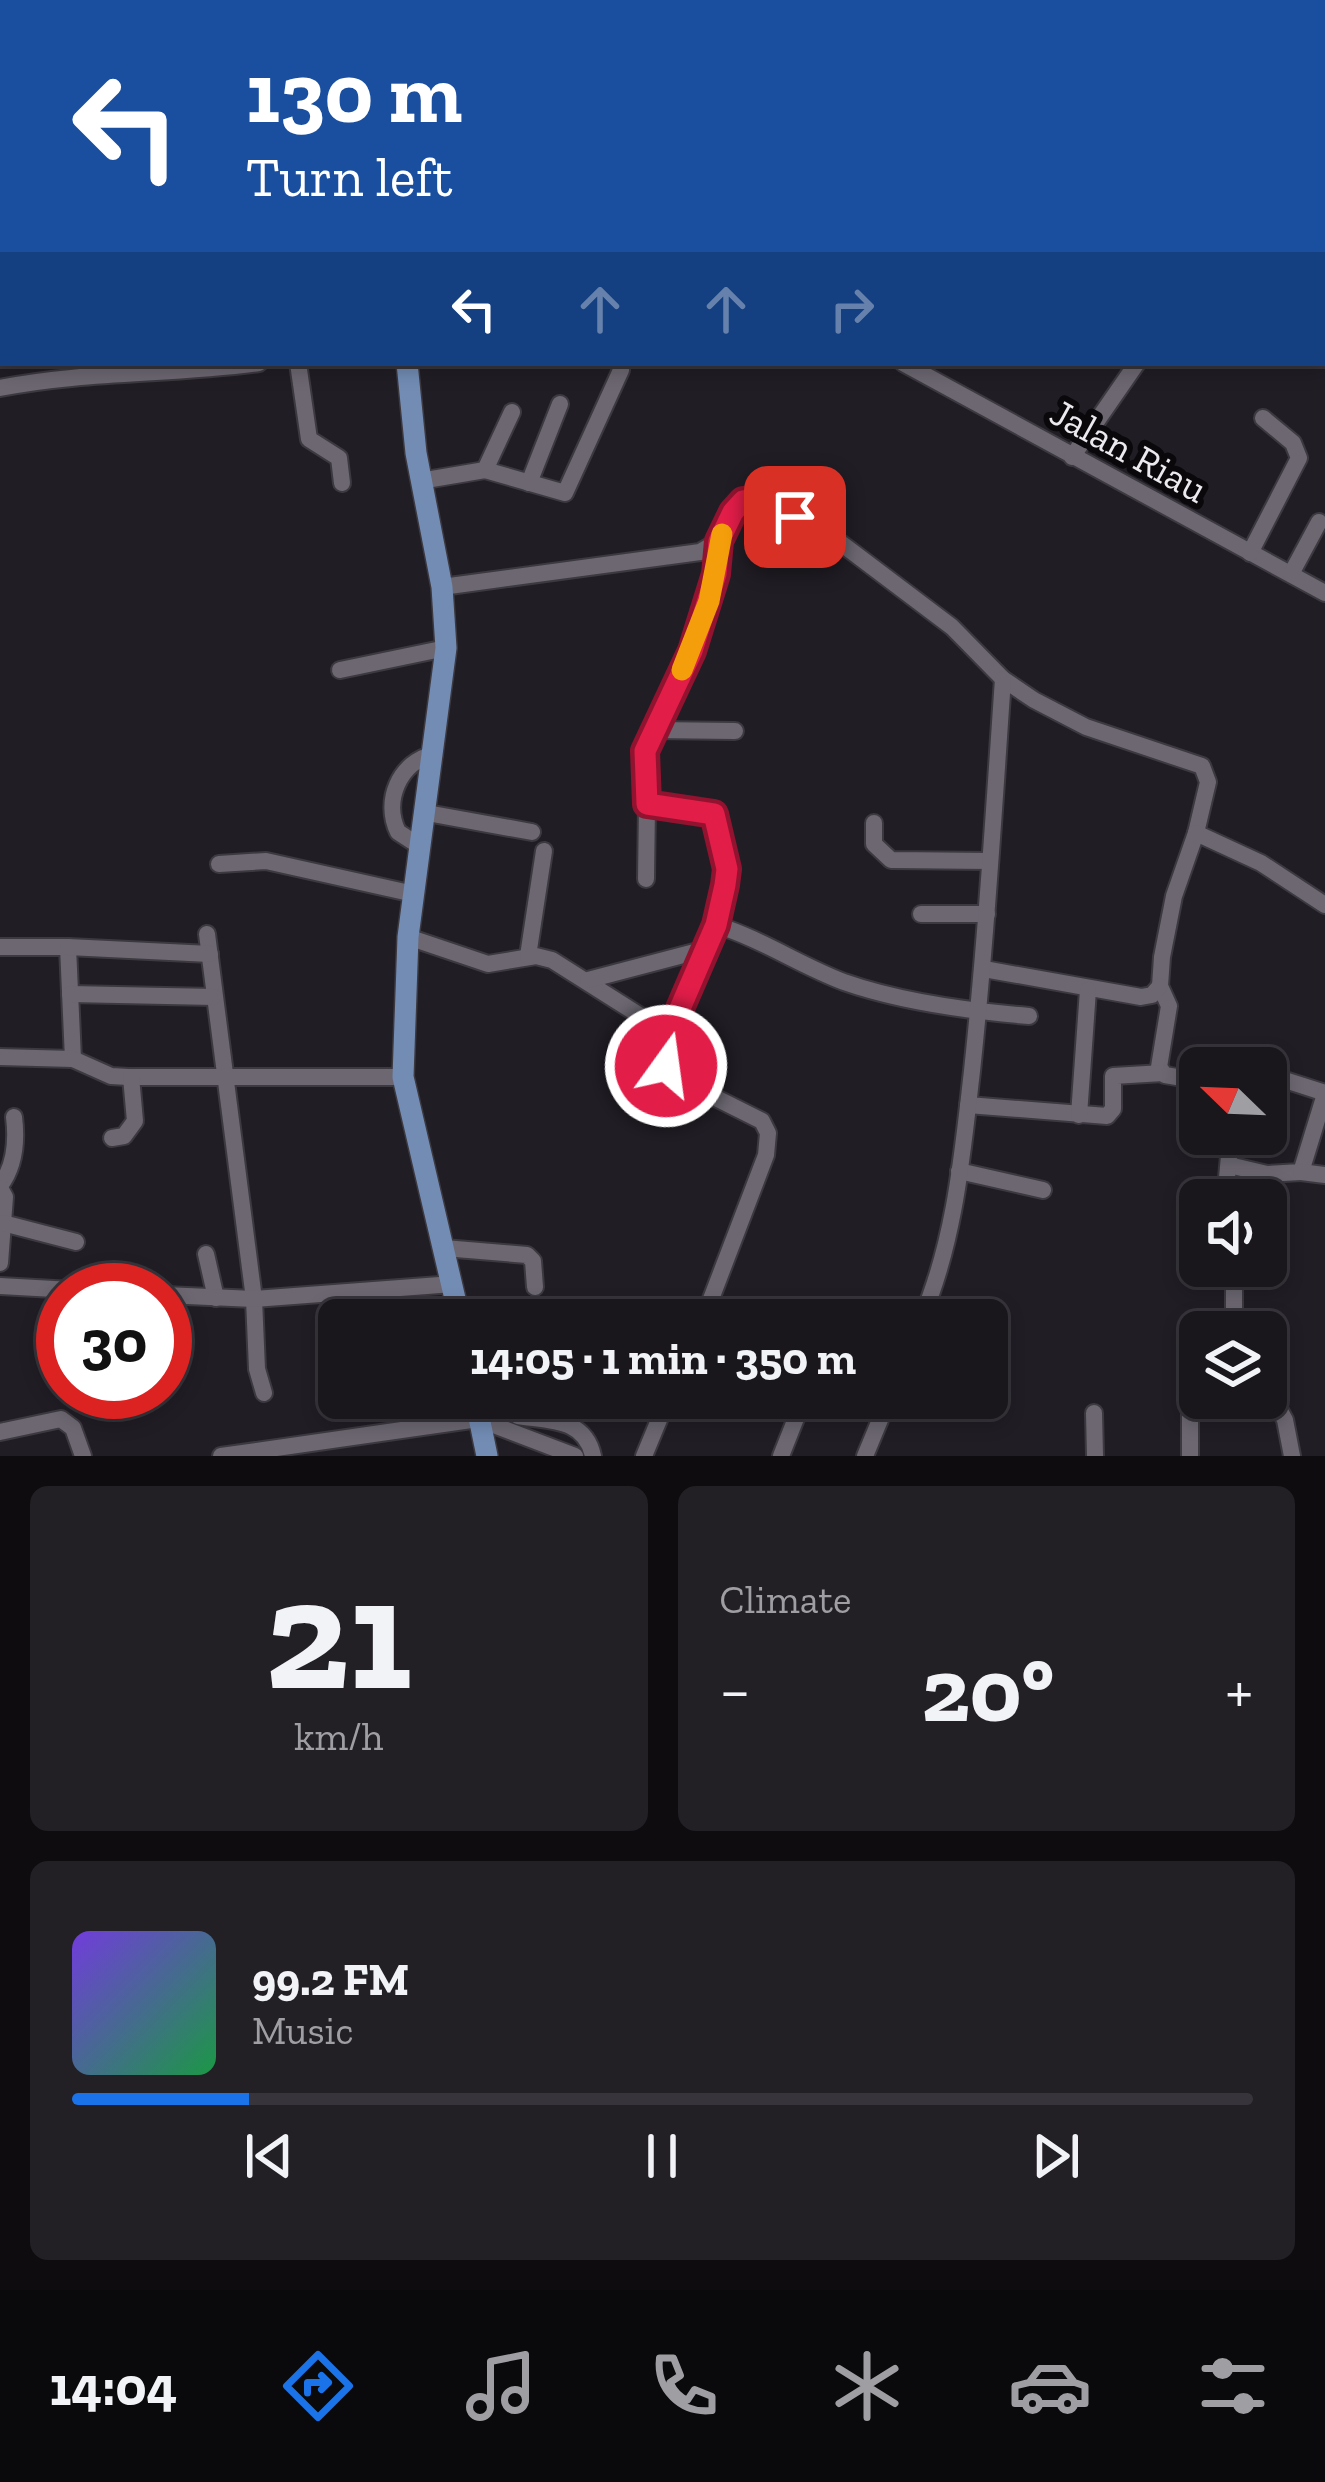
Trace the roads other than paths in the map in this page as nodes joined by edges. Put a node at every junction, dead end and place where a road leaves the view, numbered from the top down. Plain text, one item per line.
1 (164, 366) edge
2 (238, 366) edge
3 (298, 366) edge
4 (407, 366) edge
5 (908, 366) edge
6 (1135, 366) edge
7 (620, 370) dead end
8 (46, 371) edge
9 (0, 388) edge
10 (560, 404) dead end
11 (512, 412) dead end
12 (1263, 418) dead end
13 (1072, 457) junction
14 (485, 470) junction
15 (420, 481) junction
16 (342, 483) dead end
17 (530, 483) junction
18 (1319, 522) dead end
19 (719, 541) junction
20 (1250, 553) junction
21 (1291, 574) junction
22 (442, 586) junction
23 (1325, 593) edge
24 (446, 648) junction
25 (340, 670) dead end
26 (1003, 679) junction
27 (653, 730) junction
28 (735, 731) dead end
29 (434, 754) junction
30 (647, 804) junction
31 (427, 813) junction
32 (874, 824) dead end
33 (532, 832) dead end
34 (1196, 833) junction
35 (421, 847) junction
36 (544, 851) dead end
37 (990, 861) junction
38 (219, 864) dead end
39 (646, 879) dead end
40 (414, 894) junction
41 (1325, 904) edge
42 (921, 914) dead end
43 (987, 914) junction
44 (716, 925) junction
45 (207, 934) dead end
46 (408, 937) junction
47 (0, 947) edge
48 (68, 947) junction
49 (706, 949) junction
50 (210, 954) junction
51 (528, 956) junction
52 (984, 969) junction
53 (588, 980) junction
54 (1160, 986) junction
55 (1088, 990) junction
56 (70, 994) junction
57 (214, 997) junction
58 (978, 1012) junction
59 (1029, 1016) dead end
60 (669, 1034) junction
61 (0, 1057) edge
62 (73, 1059) junction
63 (1163, 1073) junction
64 (1179, 1076) edge
65 (131, 1077) junction
66 (404, 1077) junction
67 (226, 1078) junction
68 (1288, 1081) dead end
69 (1325, 1094) edge
70 (968, 1105) junction
71 (1079, 1115) junction
72 (14, 1117) dead end
73 (112, 1138) dead end
74 (1229, 1155) edge
75 (1228, 1165) junction
76 (959, 1171) junction
77 (1301, 1172) junction
78 (1325, 1175) edge
79 (1227, 1179) edge
80 (0, 1187) edge
81 (1043, 1190) dead end
82 (3, 1223) junction
83 (76, 1242) dead end
84 (444, 1248) junction
85 (206, 1255) dead end
86 (0, 1263) edge
87 (453, 1284) junction
88 (0, 1286) edge
89 (535, 1287) dead end
90 (36, 1288) edge
91 (192, 1297) edge
92 (216, 1298) junction
93 (456, 1299) edge
94 (711, 1299) edge
95 (929, 1299) edge
96 (254, 1300) junction
97 (263, 1393) dead end
98 (1094, 1413) dead end
99 (418, 1419) edge
100 (479, 1419) edge
101 (499, 1419) edge
102 (532, 1419) edge
103 (659, 1419) edge
104 (796, 1419) edge
105 (880, 1419) edge
106 (1190, 1419) edge
107 (1284, 1419) edge
108 (0, 1432) edge
109 (83, 1456) edge
110 (221, 1456) edge
111 (487, 1456) edge
112 (575, 1456) edge
113 (593, 1456) edge
114 (644, 1456) edge
115 (781, 1456) edge
116 (865, 1456) edge
117 (1095, 1456) edge
118 (1190, 1456) edge
119 (1292, 1456) edge

1 - 2 street
1 - 8 street
3 - 16 street
4 - 15 main road
5 - 13 street, Jalan Riau
6 - 13 street
7 - 17 street
8 - 9 street
10 - 17 street
11 - 14 street
12 - 20 street
13 - 20 street, Jalan Riau
14 - 15 street
14 - 17 street
15 - 22 main road
18 - 21 street
19 - 22 street
19 - 26 street
19 - 27 street
20 - 21 street, Jalan Riau
21 - 23 street, Jalan Riau
22 - 24 main road
24 - 25 street
24 - 29 main road
26 - 34 street
26 - 37 street
27 - 28 street
27 - 30 street
29 - 31 main road
29 - 35 street
30 - 39 street
30 - 44 street
31 - 33 street
31 - 35 main road
32 - 37 street
34 - 41 street
34 - 54 street
35 - 40 main road
36 - 51 street
37 - 43 street
38 - 40 street
40 - 46 main road
42 - 43 street
43 - 52 street
44 - 49 street
44 - 58 street
45 - 50 street
46 - 51 street
46 - 66 main road
47 - 48 street
48 - 50 street
48 - 56 street
49 - 53 street
49 - 60 street
50 - 57 street
51 - 53 street
52 - 55 street
52 - 58 street
53 - 60 street
54 - 55 street
54 - 63 street
55 - 71 street
56 - 57 street
56 - 62 street
57 - 67 street
58 - 59 street
58 - 70 street
60 - 94 street
61 - 62 street
62 - 65 street
63 - 64 street
63 - 71 street
65 - 67 street
65 - 73 street
66 - 67 street
66 - 84 main road
67 - 96 street
68 - 69 street
69 - 77 street
70 - 71 street
70 - 76 street
72 - 80 street
74 - 75 street
75 - 77 street
75 - 79 street
76 - 81 street
76 - 95 street
77 - 78 street
80 - 82 street
82 - 83 street
82 - 86 street
84 - 87 main road
84 - 89 street
85 - 92 street
87 - 93 main road
87 - 96 street
88 - 90 street
91 - 92 street
92 - 96 street
96 - 97 street
98 - 117 street
99 - 110 street
100 - 111 main road
101 - 112 street
102 - 113 street
103 - 114 street
104 - 115 street
105 - 116 street
106 - 118 street
107 - 119 street
108 - 109 street

